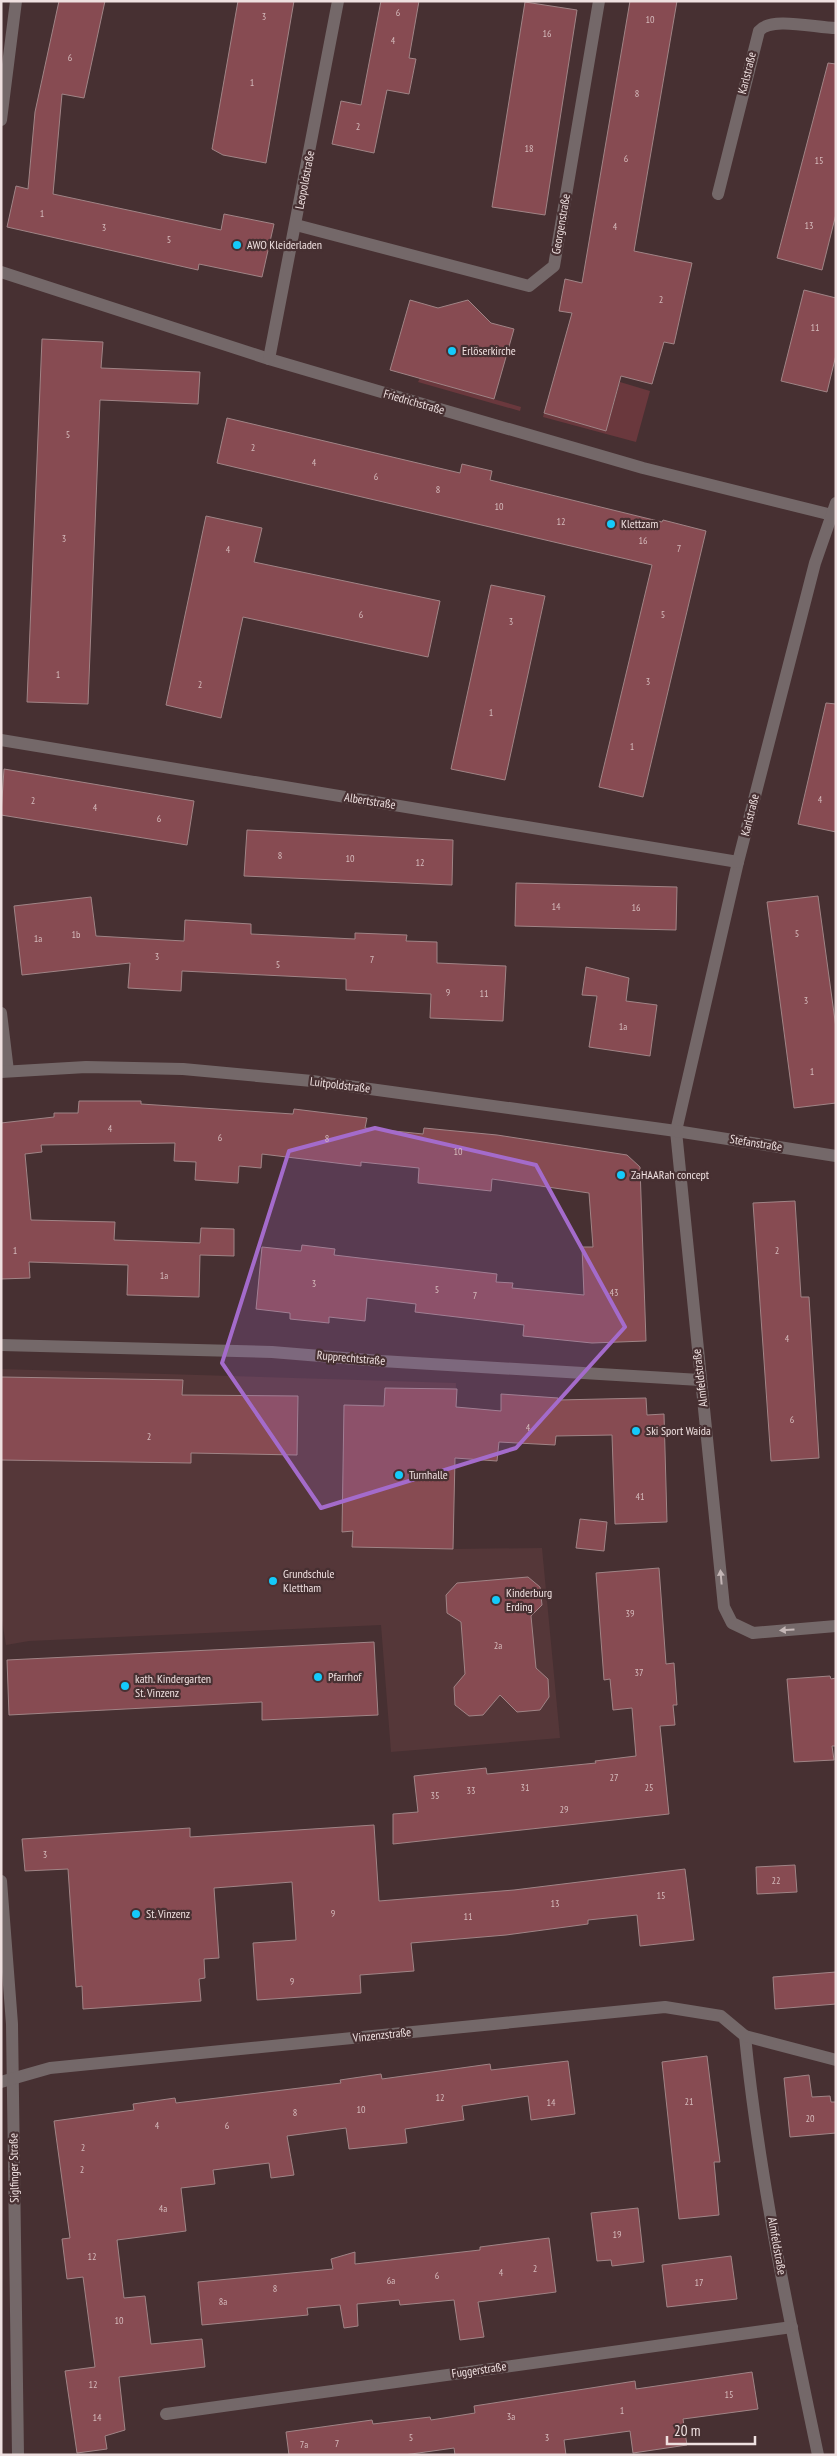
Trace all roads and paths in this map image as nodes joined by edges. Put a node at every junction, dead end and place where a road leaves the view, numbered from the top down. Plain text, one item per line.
1 (16, 1) edge
2 (338, 1) edge
3 (599, 1) edge
4 (836, 28) edge
5 (1, 120) edge
6 (718, 194) dead end
7 (296, 225) junction
8 (1, 272) edge
9 (269, 359) junction
10 (834, 509) edge
11 (1, 740) edge
12 (738, 862) junction
13 (1, 1013) edge
14 (5, 1072) edge
15 (676, 1130) junction
16 (836, 1156) edge
17 (1, 1346) edge
18 (700, 1380) junction
19 (836, 1626) edge
20 (1, 1881) edge
21 (2, 1904) edge
22 (745, 2036) junction
23 (836, 2060) edge
24 (7, 2080) edge
25 (792, 2326) junction
26 (166, 2414) dead end
27 (18, 2455) edge
28 (818, 2455) edge

1 - 5 street
2 - 7 street, Leopoldstraße
3 - 7 street, Georgenstraße
4 - 6 street, Karlstraße
7 - 9 street, Leopoldstraße
8 - 9 street, Friedrichstraße
9 - 10 street, Friedrichstraße
10 - 12 street, Karlstraße
11 - 12 street, Albertstraße
12 - 15 street, Karlstraße
13 - 14 street
14 - 15 street, Luitpoldstraße
15 - 16 street, Stefanstraße
15 - 18 street, Almfeldstraße
17 - 18 street, Rupprechtstraße
19 -> 18 street, Almfeldstraße
20 - 21 street, Siglfinger Straße
21 - 24 street, Siglfinger Straße
22 - 23 street
22 - 24 street, Vinzenzstraße
22 - 25 street, Almfeldstraße
24 - 27 street, Siglfinger Straße
25 - 26 street, Fuggerstraße
25 - 28 street, Almfeldstraße

